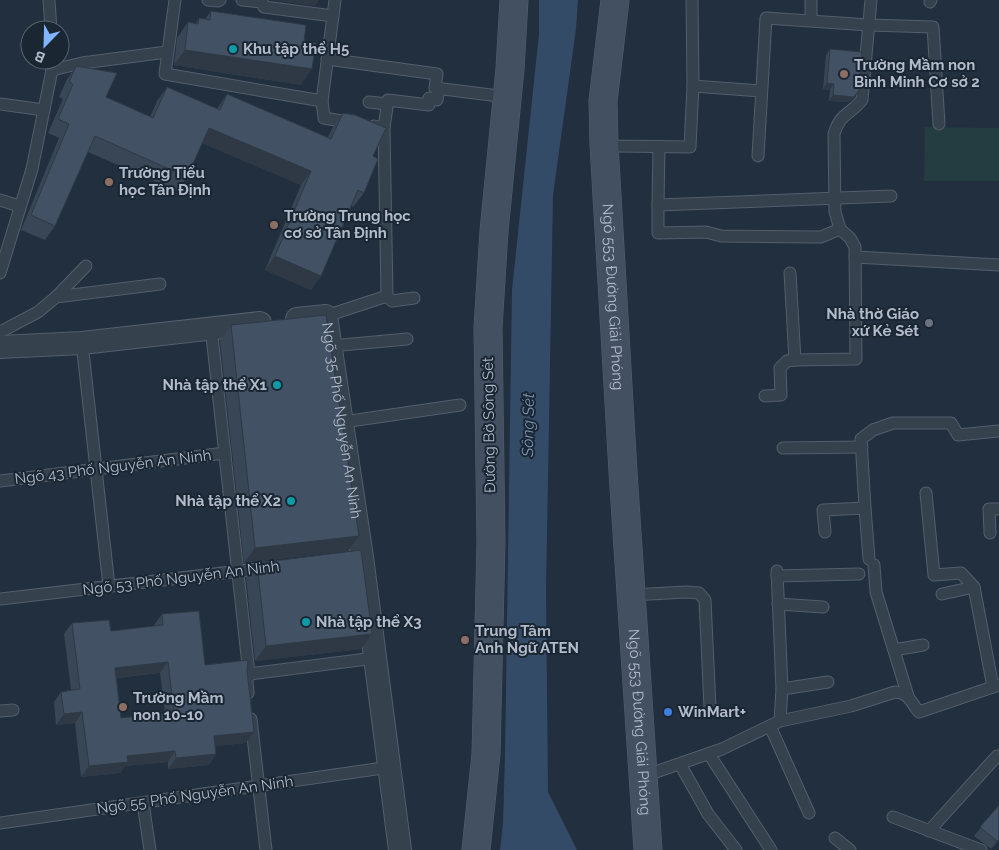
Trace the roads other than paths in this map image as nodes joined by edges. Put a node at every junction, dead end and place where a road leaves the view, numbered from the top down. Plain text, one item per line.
1 (50, 0) edge
2 (175, 0) edge
3 (208, 0) edge
4 (220, 0) edge
5 (242, 0) edge
6 (335, 0) edge
7 (514, 0) edge
8 (615, 0) edge
9 (692, 0) edge
10 (811, 0) edge
11 (871, 0) edge
12 (333, 16) junction
13 (50, 20) edge
14 (811, 20) junction
15 (869, 25) junction
16 (166, 52) junction
17 (327, 59) junction
18 (70, 63) edge
19 (51, 70) edge
20 (694, 86) junction
21 (439, 88) junction
22 (762, 91) junction
23 (507, 97) junction
24 (322, 101) junction
25 (369, 102) dead end
26 (0, 104) edge
27 (387, 104) junction
28 (44, 110) junction
29 (939, 124) dead end
30 (384, 128) junction
31 (604, 144) junction
32 (659, 147) junction
33 (758, 156) dead end
34 (891, 196) dead end
35 (834, 197) junction
36 (0, 200) edge
37 (658, 205) junction
38 (19, 206) junction
39 (840, 229) junction
40 (854, 257) junction
41 (999, 265) edge
42 (86, 266) dead end
43 (0, 273) edge
44 (790, 273) dead end
45 (160, 284) dead end
46 (387, 296) junction
47 (56, 298) junction
48 (414, 298) dead end
49 (326, 316) junction
50 (211, 328) junction
51 (0, 332) edge
52 (407, 339) dead end
53 (82, 342) junction
54 (331, 346) junction
55 (0, 347) edge
56 (795, 360) junction
57 (765, 396) dead end
58 (460, 405) dead end
59 (343, 422) junction
60 (999, 431) edge
61 (783, 448) dead end
62 (862, 448) junction
63 (225, 453) junction
64 (96, 469) junction
65 (0, 481) edge
66 (926, 493) dead end
67 (864, 508) junction
68 (999, 509) edge
69 (824, 532) dead end
70 (990, 533) dead end
71 (276, 566) edge
72 (238, 571) junction
73 (859, 574) dead end
74 (110, 586) junction
75 (974, 587) junction
76 (942, 594) dead end
77 (632, 595) junction
78 (0, 599) edge
79 (778, 604) junction
80 (823, 607) dead end
81 (923, 645) dead end
82 (894, 650) junction
83 (375, 658) junction
84 (250, 674) junction
85 (828, 682) dead end
86 (996, 686) edge
87 (782, 689) junction
88 (908, 696) junction
89 (710, 708) dead end
90 (14, 710) dead end
91 (0, 712) edge
92 (775, 724) junction
93 (709, 754) junction
94 (997, 756) dead end
95 (680, 764) junction
96 (390, 766) junction
97 (642, 777) junction
98 (259, 785) junction
99 (143, 803) junction
100 (809, 813) dead end
101 (893, 816) dead end
102 (0, 823) edge
103 (929, 831) junction
104 (835, 838) dead end
105 (150, 850) edge
106 (266, 850) edge
107 (400, 850) edge
108 (476, 850) edge
109 (648, 850) edge
110 (736, 850) edge
111 (771, 850) edge
112 (850, 850) edge
113 (981, 850) edge

1 - 13 lane
2 - 16 lane
3 - 4 lane
5 - 12 lane
6 - 12 lane
7 - 23 street, Đường Bờ Sông Sét
8 - 31 street, Ngõ 553 Đường Giải Phóng
9 - 20 lane
10 - 14 lane
11 - 15 lane
12 - 17 lane
14 - 15 lane
14 - 22 lane
15 - 29 lane
15 - 35 lane
16 - 18 lane
16 - 24 lane
17 - 21 lane
17 - 24 lane
19 - 28 lane
20 - 22 lane
20 - 32 lane
21 - 23 lane
21 - 27 lane
22 - 33 lane
23 - 108 street, Đường Bờ Sông Sét
24 - 30 lane
25 - 27 lane
26 - 28 lane
27 - 30 lane
28 - 38 lane
30 - 46 lane
31 - 32 lane
31 - 77 street, Ngõ 553 Đường Giải Phóng
32 - 37 lane
34 - 35 lane
35 - 37 lane
35 - 39 lane
36 - 38 lane
37 - 39 lane
38 - 43 lane
39 - 40 lane
40 - 41 lane
40 - 56 lane
42 - 47 lane
44 - 56 lane
45 - 47 lane
46 - 48 lane
46 - 49 lane
47 - 51 lane
49 - 50 street, Ngõ 35 Phố Nguyễn An Ninh
49 - 54 street, Ngõ 35 Phố Nguyễn An Ninh
50 - 53 street, Ngõ 35 Phố Nguyễn An Ninh
50 - 63 lane
52 - 54 lane
53 - 55 street, Ngõ 35 Phố Nguyễn An Ninh
53 - 64 lane
54 - 59 street, Ngõ 35 Phố Nguyễn An Ninh
56 - 57 lane
58 - 59 lane
59 - 83 street, Ngõ 35 Phố Nguyễn An Ninh
60 - 62 lane
61 - 62 lane
62 - 67 lane
63 - 64 lane, Ngõ 43 Phố Nguyễn An Ninh
63 - 72 lane
64 - 65 lane, Ngõ 43 Phố Nguyễn An Ninh
64 - 74 lane
66 - 75 lane
67 - 69 lane
67 - 82 lane
68 - 70 lane
71 - 72 lane, Ngõ 53 Phố Nguyễn An Ninh
72 - 74 lane, Ngõ 53 Phố Nguyễn An Ninh
72 - 84 lane
73 - 79 lane
74 - 78 lane, Ngõ 53 Phố Nguyễn An Ninh
75 - 76 lane
75 - 86 lane
77 - 89 lane
77 - 97 street, Ngõ 553 Đường Giải Phóng
79 - 80 lane
79 - 87 lane
81 - 82 lane
82 - 88 lane
83 - 84 lane
83 - 96 street, Ngõ 35 Phố Nguyễn An Ninh
84 - 98 lane
85 - 87 lane
86 - 88 lane
87 - 92 lane
88 - 92 lane
90 - 91 lane
92 - 93 lane
92 - 100 lane
93 - 95 lane
93 - 111 lane
94 - 103 lane
95 - 97 lane
95 - 110 lane
96 - 98 lane, Ngõ 55 Phố Nguyễn An Ninh
96 - 107 street, Ngõ 35 Phố Nguyễn An Ninh
97 - 109 street, Ngõ 553 Đường Giải Phóng
98 - 99 lane, Ngõ 55 Phố Nguyễn An Ninh
98 - 106 lane
99 - 102 lane, Ngõ 55 Phố Nguyễn An Ninh
99 - 105 lane
101 - 103 lane
103 - 113 lane
104 - 112 lane

